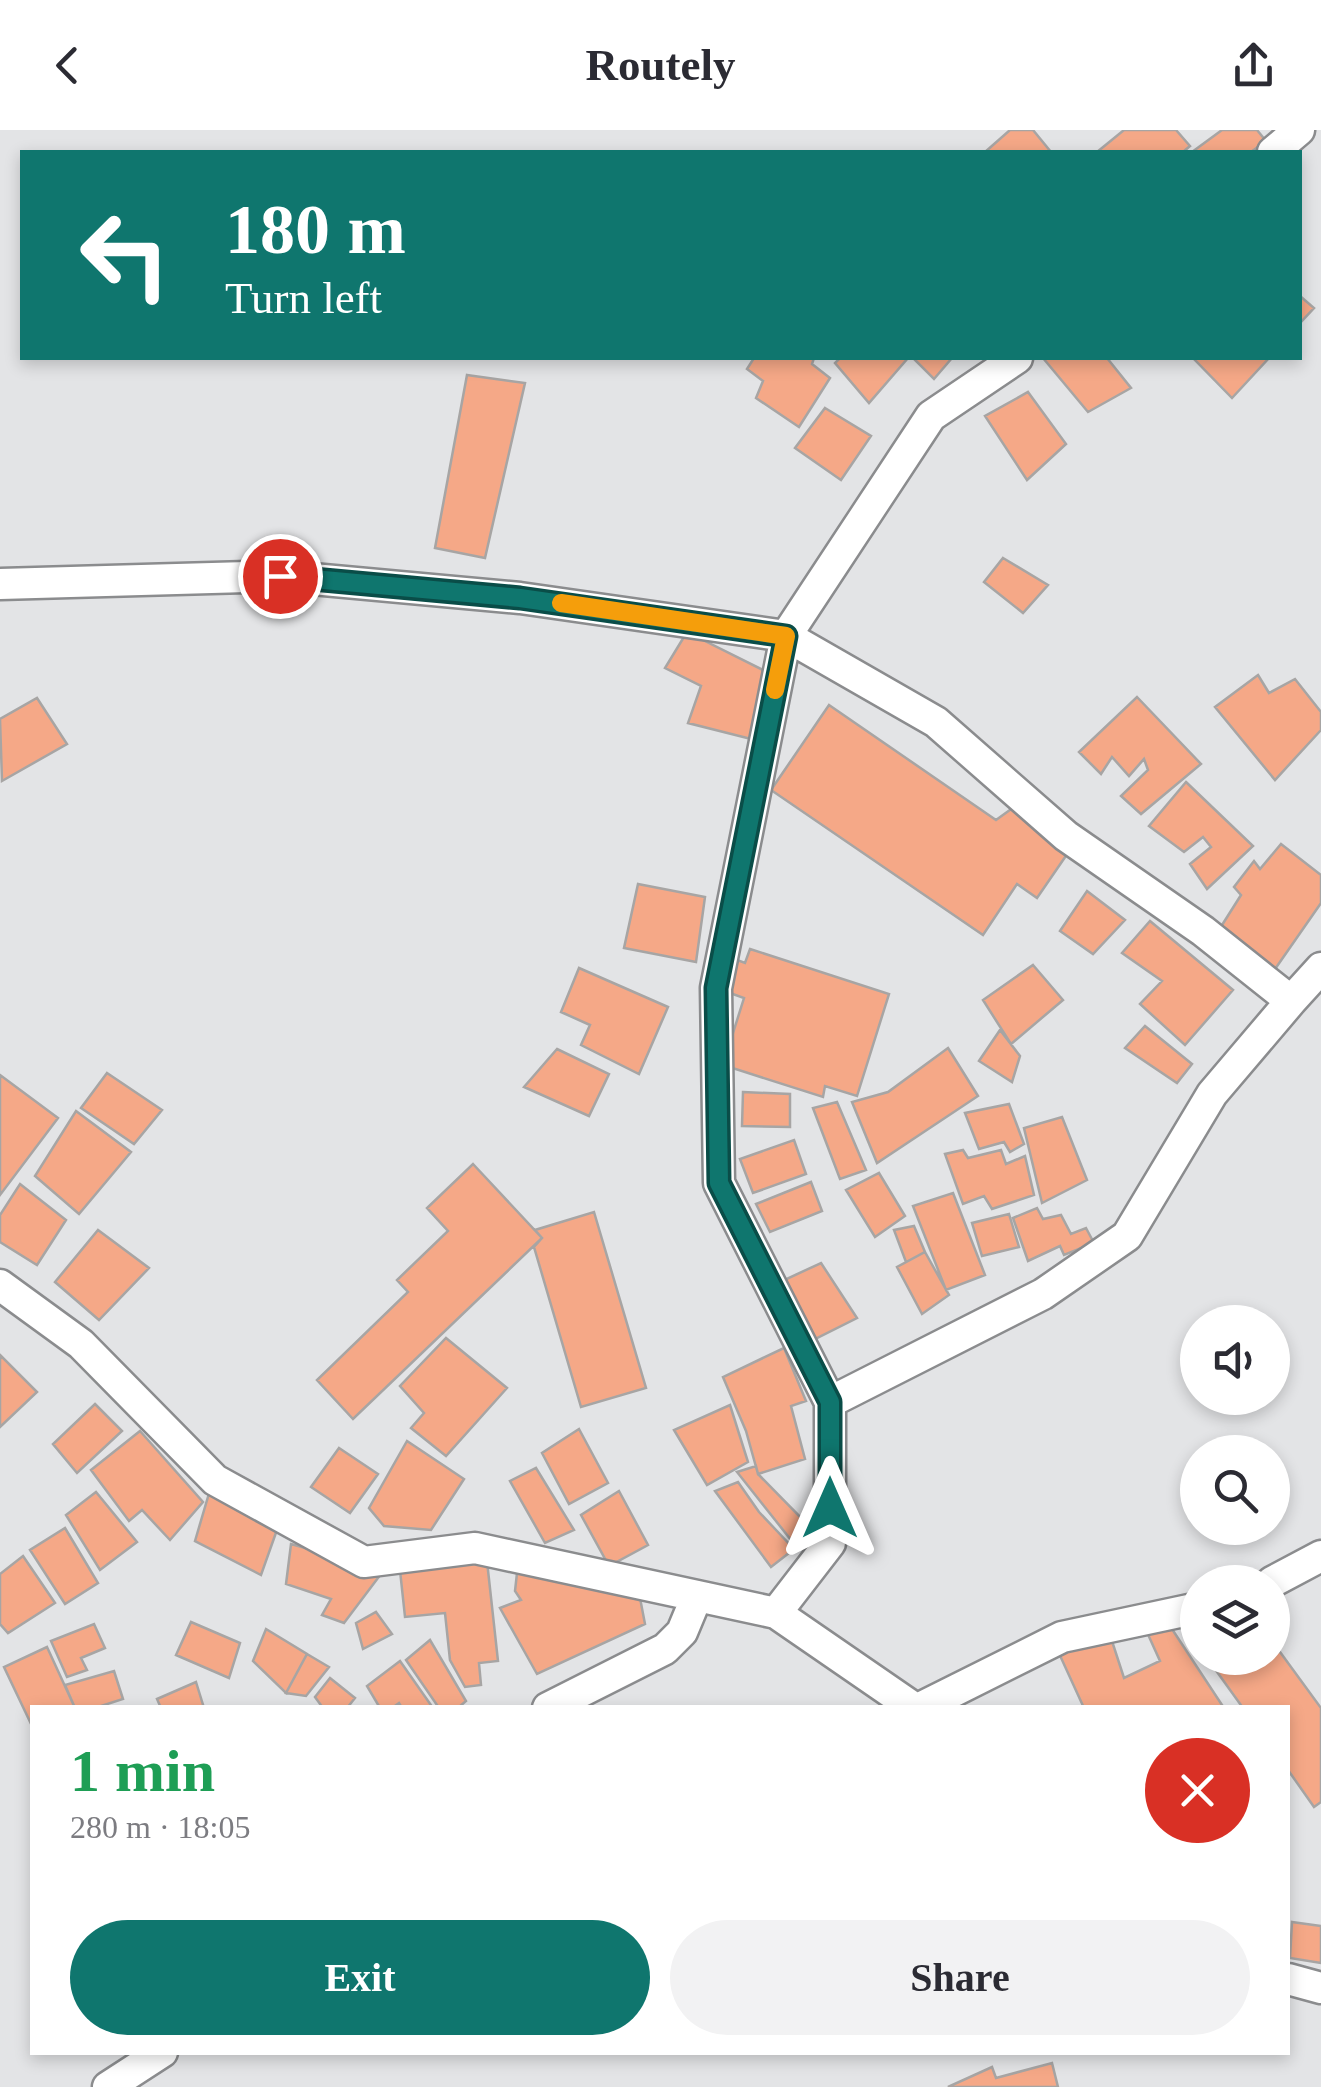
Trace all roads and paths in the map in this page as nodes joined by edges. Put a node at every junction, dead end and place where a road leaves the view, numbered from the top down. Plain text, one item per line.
1 (1299, 130) edge
2 (1275, 150) edge
3 (1014, 360) edge
4 (0, 584) edge
5 (786, 636) junction
6 (1321, 968) edge
7 (1291, 1001) junction
8 (0, 1285) edge
9 (830, 1402) junction
10 (1321, 1556) edge
11 (1290, 1572) edge
12 (697, 1596) junction
13 (1180, 1612) edge
14 (776, 1613) junction
15 (554, 1705) edge
16 (913, 1705) edge
17 (923, 1705) edge
18 (1290, 1980) edge
19 (1321, 1988) edge
20 (157, 2055) edge
21 (108, 2087) edge

1 - 2 street
3 - 5 street
4 - 5 street
5 - 7 street
5 - 9 street
6 - 7 street
7 - 9 street
8 - 12 street
9 - 14 street
10 - 11 street
12 - 14 street
12 - 15 street
13 - 17 street
14 - 16 street
18 - 19 street
20 - 21 street

